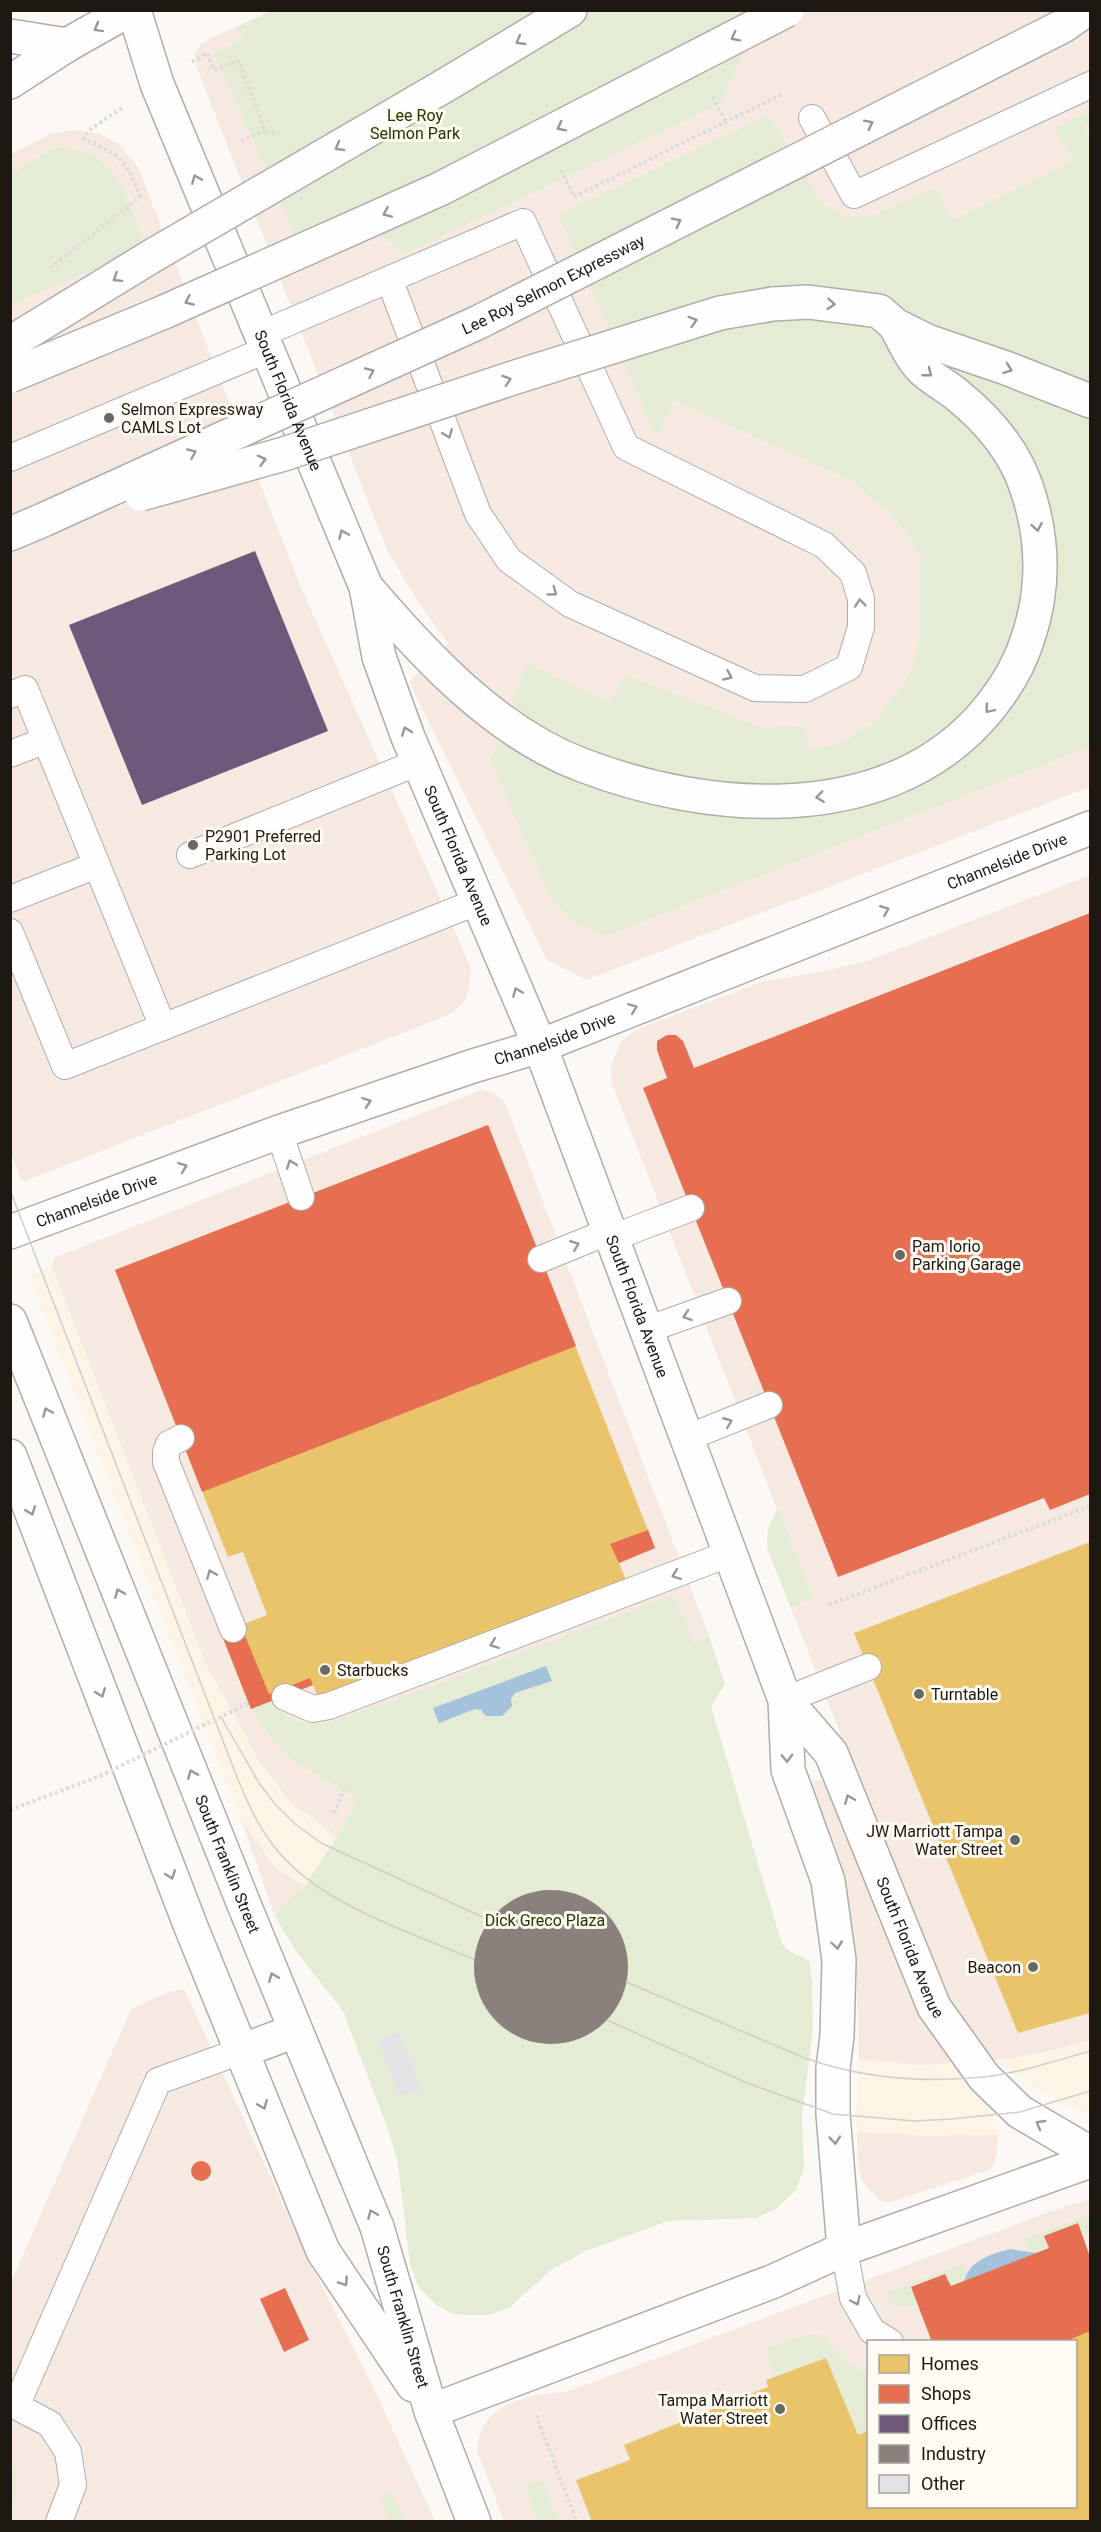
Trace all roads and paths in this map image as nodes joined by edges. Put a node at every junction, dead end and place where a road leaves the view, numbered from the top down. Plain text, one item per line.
1 (131, 10) edge
2 (570, 10) edge
3 (787, 10) edge
4 (1086, 10) edge
5 (10, 36) edge
6 (67, 45) junction
7 (10, 82) edge
8 (1090, 86) edge
9 (784, 93) dead end
10 (713, 96) dead end
11 (812, 118) dead end
12 (726, 122) junction
13 (88, 131) dead end
14 (265, 131) dead end
15 (241, 141) dead end
16 (561, 170) dead end
17 (48, 270) dead end
18 (390, 281) junction
19 (895, 325) junction
20 (10, 343) edge
21 (263, 343) junction
22 (10, 376) edge
23 (1090, 401) edge
24 (10, 458) edge
25 (43, 520) junction
26 (10, 534) edge
27 (366, 587) junction
28 (10, 695) edge
29 (46, 740) junction
30 (10, 754) edge
31 (419, 762) junction
32 (1090, 828) edge
33 (190, 855) dead end
34 (97, 865) junction
35 (10, 899) edge
36 (479, 901) junction
37 (10, 932) edge
38 (163, 1027) junction
39 (540, 1046) junction
40 (279, 1132) junction
41 (302, 1197) dead end
42 (691, 1208) dead end
43 (10, 1232) edge
44 (611, 1235) junction
45 (541, 1259) dead end
46 (728, 1301) dead end
47 (10, 1321) edge
48 (646, 1330) junction
49 (769, 1405) dead end
50 (181, 1438) dead end
51 (687, 1438) junction
52 (10, 1456) edge
53 (1090, 1506) edge
54 (731, 1553) junction
55 (829, 1605) dead end
56 (233, 1629) dead end
57 (868, 1667) dead end
58 (285, 1696) dead end
59 (785, 1700) junction
60 (249, 1702) dead end
61 (344, 1790) dead end
62 (10, 1810) edge
63 (334, 1813) dead end
64 (296, 2031) junction
65 (241, 2051) junction
66 (1090, 2153) edge
67 (1090, 2161) edge
68 (844, 2249) junction
69 (887, 2340) edge
70 (14, 2403) edge
71 (430, 2411) junction
72 (536, 2415) dead end
73 (59, 2522) edge
74 (474, 2522) edge
75 (577, 2522) edge

1 -> 6 main road
21 -> 1 main road, South Florida Avenue
2 -> 20 main road, bridge
3 -> 22 main road, bridge
25 -> 4 main road, Lee Roy Selmon Expressway, bridge
5 - 6 main road
6 - 7 main road
8 - 11 lane
9 - 12 path
10 - 12 path
12 - 16 path
13 - 17 path
14 - 15 path
18 -> 18 lane
18 - 21 lane
19 -> 23 main road
25 -> 19 main road, bridge
19 -> 27 main road
21 - 24 lane
27 -> 21 main road, South Florida Avenue
25 - 26 main road, Lee Roy Selmon Expressway
31 -> 27 main road, South Florida Avenue
28 - 29 lane
29 - 30 lane
29 - 34 lane
31 - 33 lane
31 - 36 main road, South Florida Avenue
39 -> 32 main road, Channelside Drive
34 - 35 lane
34 - 38 lane
36 - 38 lane
39 -> 36 main road, South Florida Avenue
37 - 38 lane
40 -> 39 main road, Channelside Drive
39 - 44 main road, South Florida Avenue
41 -> 40 lane
43 -> 40 main road, Channelside Drive
42 - 44 lane
45 -> 44 lane
44 - 48 main road, South Florida Avenue
46 -> 48 lane
64 -> 47 main road, South Franklin Street
48 - 51 main road, South Florida Avenue
51 -> 49 lane
56 -> 50 lane
51 - 54 main road, South Florida Avenue
52 -> 65 main road, South Franklin Street
53 - 55 path
54 -> 58 lane
54 - 59 main road, South Florida Avenue
57 - 59 lane
66 -> 59 main road, South Florida Avenue
59 -> 68 main road, South Florida Avenue
60 - 62 path, bridge
61 - 63 path
64 - 65 main road
71 -> 64 main road, South Franklin Street
65 - 70 lane
65 -> 71 main road, South Franklin Street
67 - 68 main road
68 -> 69 lane
68 - 71 main road
70 - 73 lane
71 - 74 main road, South Franklin Street
72 - 75 path

